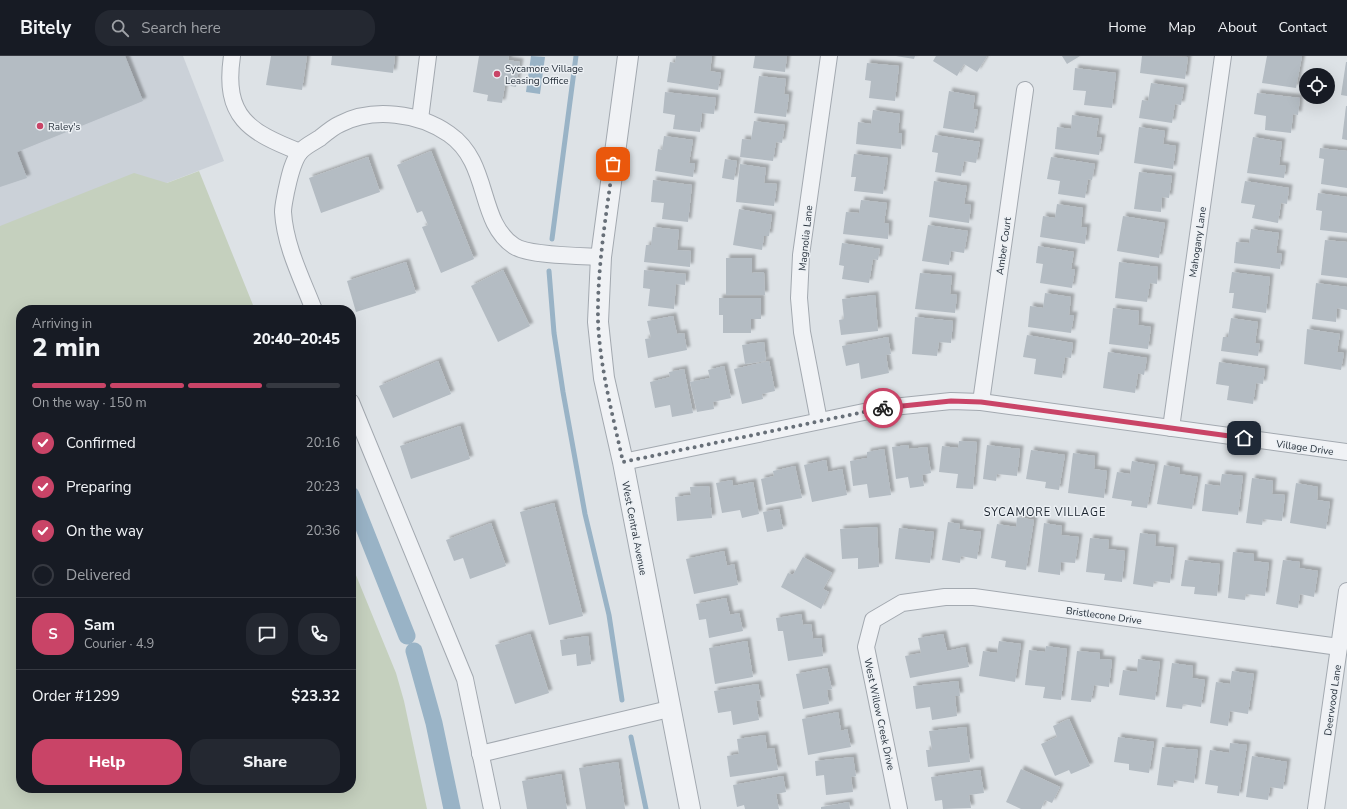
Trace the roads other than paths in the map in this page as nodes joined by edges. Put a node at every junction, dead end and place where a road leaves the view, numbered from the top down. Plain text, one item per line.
1 (232, 56) edge
2 (428, 56) edge
3 (628, 56) edge
4 (829, 56) edge
5 (1223, 56) edge
6 (1025, 90) dead end
7 (420, 119) junction
8 (300, 152) junction
9 (601, 257) junction
10 (312, 305) edge
11 (981, 402) junction
12 (356, 414) edge
13 (819, 420) junction
14 (1171, 428) junction
15 (1347, 452) edge
16 (623, 462) junction
17 (1347, 591) edge
18 (872, 620) joint
19 (1339, 647) junction
20 (669, 709) junction
21 (480, 754) junction
22 (492, 809) edge
23 (690, 809) edge
24 (899, 809) edge
25 (1316, 809) edge

1 - 8 street
2 - 7 street
3 - 9 street, West Central Avenue
4 - 13 street, Magnolia Lane
5 - 14 street, Mahogany Lane
6 - 11 street, Amber Court
7 - 8 street
7 - 9 street
8 - 10 street
9 - 16 street, West Central Avenue
11 - 13 street, Village Drive
11 - 14 street, Village Drive
12 - 21 street
13 - 16 street, Village Drive
14 - 15 street, Village Drive
16 - 20 street, West Central Avenue
17 - 19 street, Deerwood Lane
18 - 19 street, Bristlecone Drive
18 - 24 street, West Willow Creek Drive
19 - 25 street, Deerwood Lane
20 - 21 street
20 - 23 street, West Central Avenue
21 - 22 street

